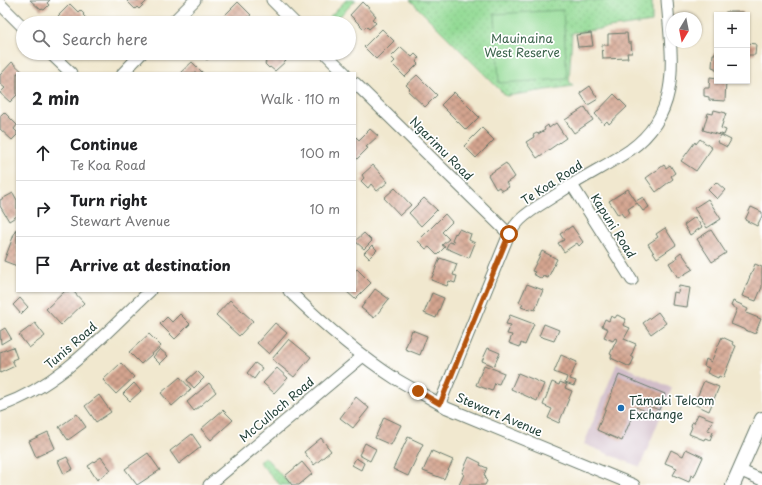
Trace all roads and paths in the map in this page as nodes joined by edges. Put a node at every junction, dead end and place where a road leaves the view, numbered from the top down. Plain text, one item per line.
1 (195, 0) edge
2 (272, 0) edge
3 (667, 0) edge
4 (0, 4) edge
5 (179, 16) edge
6 (288, 16) edge
7 (16, 19) edge
8 (57, 60) edge
9 (135, 60) edge
10 (332, 60) edge
11 (70, 72) edge
12 (124, 72) edge
13 (344, 72) edge
14 (356, 84) edge
15 (572, 185) junction
16 (509, 234) junction
17 (632, 280) dead end
18 (149, 292) edge
19 (290, 292) edge
20 (363, 356) junction
21 (440, 404) junction
22 (0, 406) edge
23 (762, 419) edge
24 (739, 470) junction
25 (762, 480) edge
26 (208, 485) edge
27 (634, 485) edge
28 (733, 485) edge

1 - 5 street
2 - 6 street
3 - 15 street, Te Koa Road
4 - 7 street
8 - 11 street
9 - 12 street
10 - 13 street
14 - 16 street, Ngarimu Road
15 - 16 street, Te Koa Road
15 - 17 street, Kapuni Road
16 - 21 street, Te Koa Road
18 - 22 street, Tunis Road
19 - 20 street, Stewart Avenue
20 - 21 street, Stewart Avenue
20 - 26 street, McCulloch Road
21 - 27 street, Stewart Avenue
23 - 24 street
24 - 25 street
24 - 28 street

